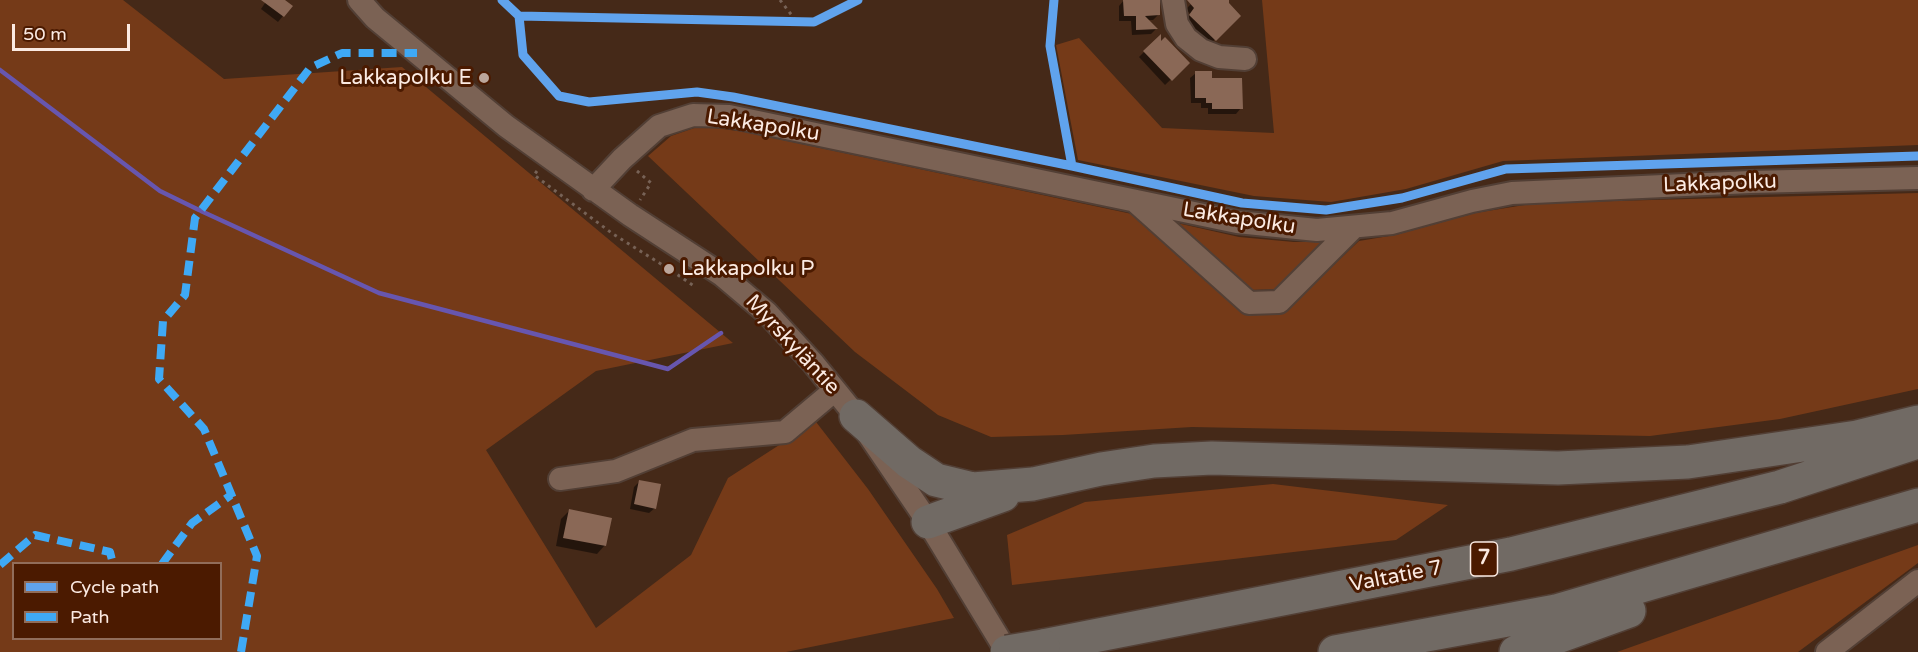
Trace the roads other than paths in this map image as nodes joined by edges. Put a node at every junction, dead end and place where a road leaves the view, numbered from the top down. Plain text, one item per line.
1 (358, 0) edge
2 (1173, 0) edge
3 (1245, 59) dead end
4 (1918, 178) edge
5 (593, 190) junction
6 (1135, 201) junction
7 (1353, 228) junction
8 (835, 390) junction
9 (856, 416) junction
10 (1918, 422) edge
11 (1918, 441) edge
12 (560, 479) dead end
13 (1032, 484) junction
14 (1918, 505) edge
15 (928, 522) junction
16 (1848, 526) junction
17 (1918, 581) edge
18 (1007, 652) edge
19 (1335, 652) edge
20 (1515, 652) edge
21 (1827, 652) edge

1 - 5 street, Myrskyläntie
2 - 3 street
4 - 7 street, Lakkapolku
5 - 6 street, Lakkapolku
5 - 8 street, Myrskyläntie
6 - 7 street, Lakkapolku
6 - 7 street
8 - 9 street, Myrskyläntie
8 - 12 street
9 - 13 highway
9 - 15 street, Myrskyläntie
10 - 13 highway
11 - 18 highway, Valtatie 7 / 7, bridge
13 - 15 highway
14 - 16 highway
15 - 18 street, Myrskyläntie
16 - 19 highway
16 - 20 highway
17 - 21 street

